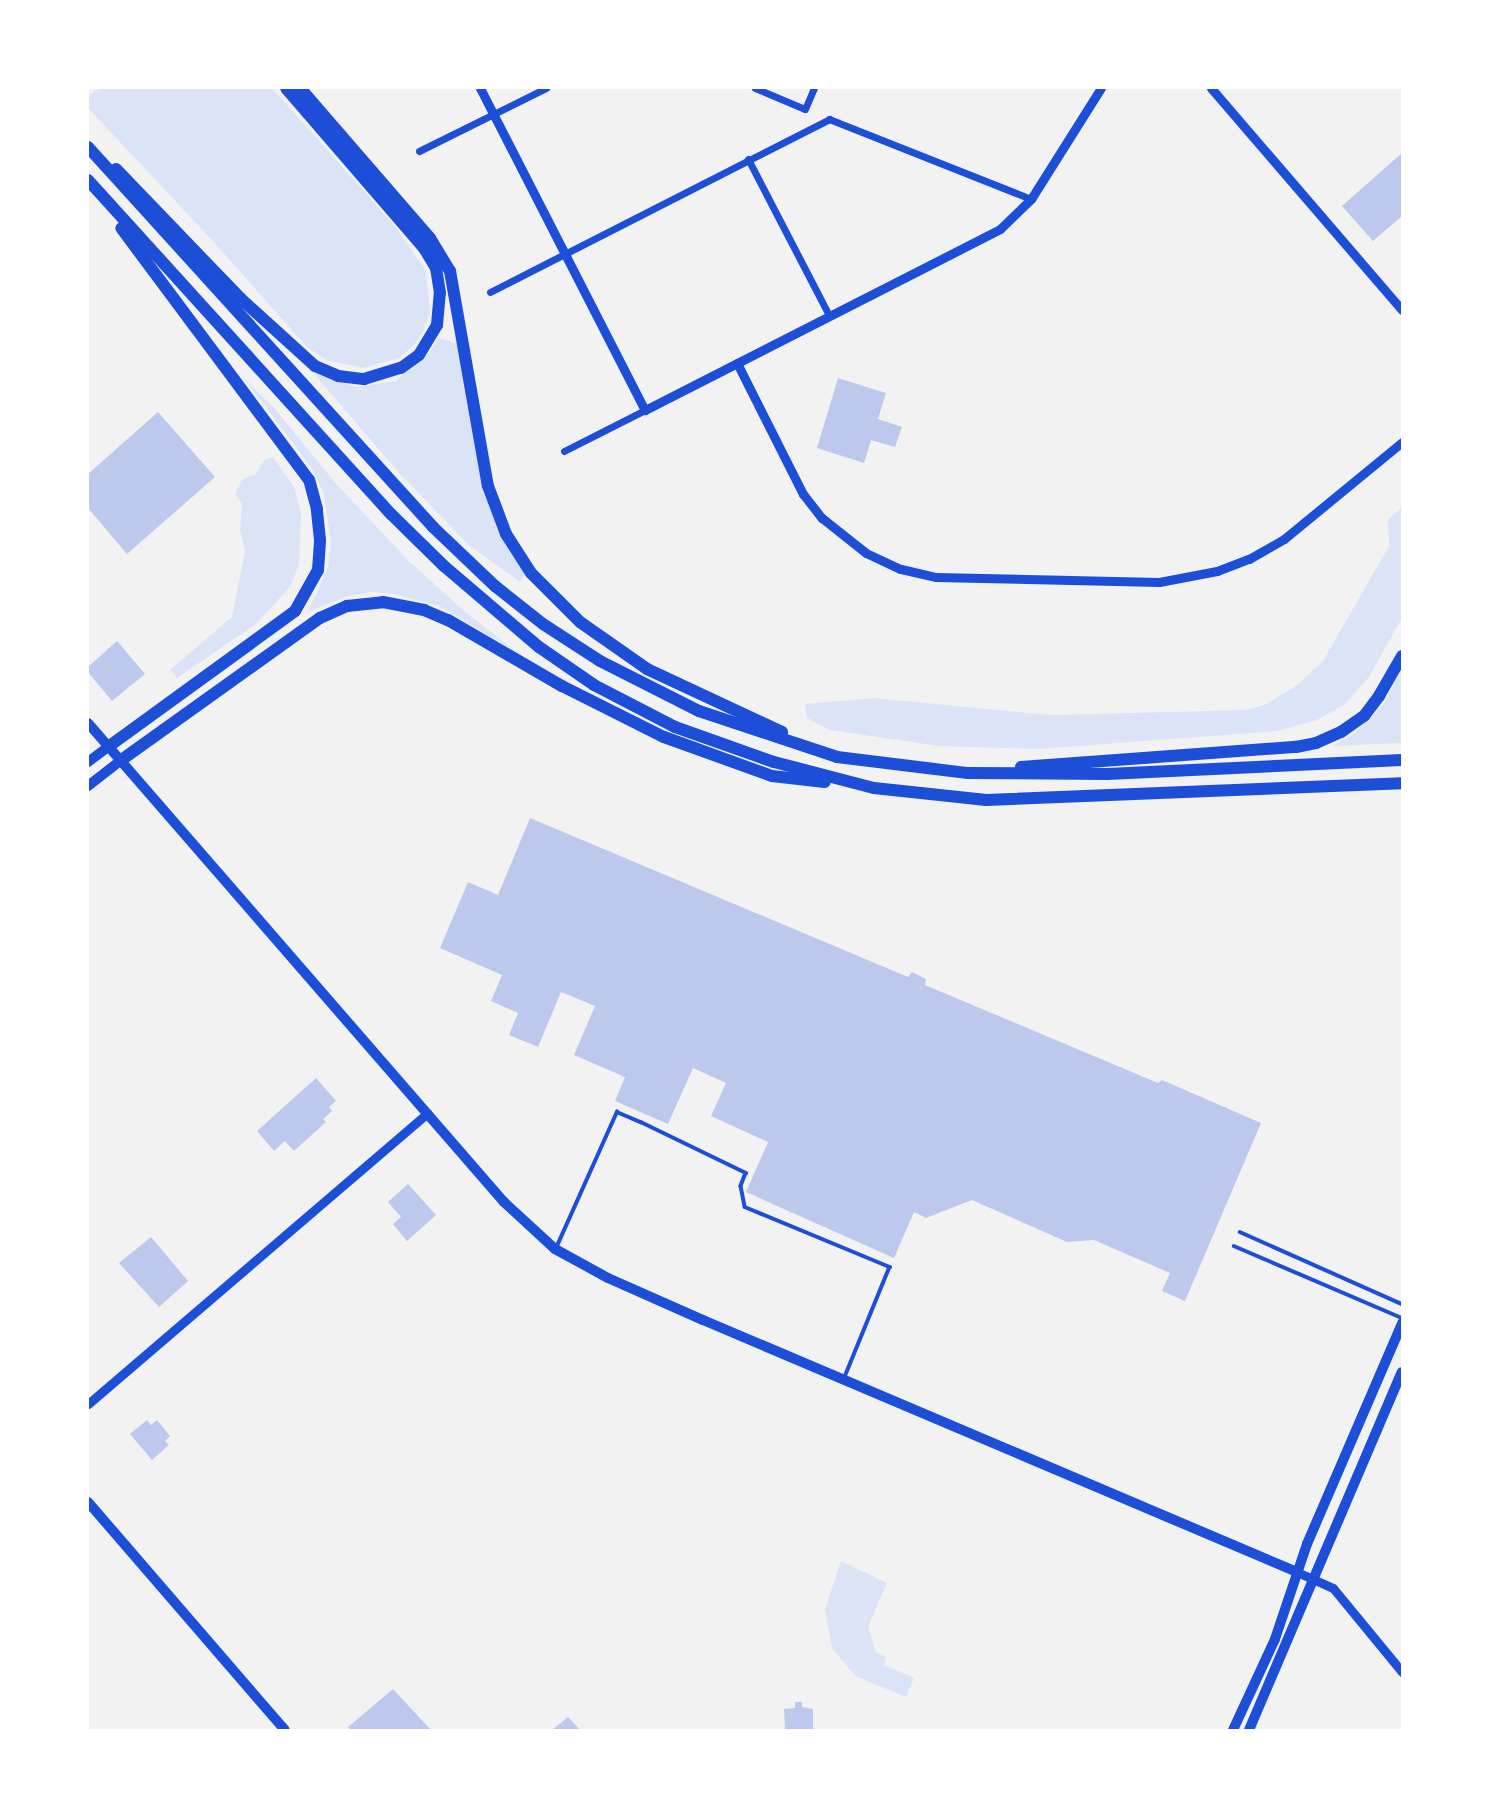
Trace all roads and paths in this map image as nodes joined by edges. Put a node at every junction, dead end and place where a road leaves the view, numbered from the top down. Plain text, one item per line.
1 (286, 88) edge
2 (300, 88) edge
3 (480, 88) edge
4 (546, 88) edge
5 (755, 88) edge
6 (814, 88) edge
7 (1101, 88) edge
8 (1211, 88) edge
9 (494, 114) junction
10 (88, 146) edge
11 (419, 151) dead end
12 (748, 159) junction
13 (88, 181) edge
14 (1031, 198) junction
15 (565, 254) junction
16 (490, 292) dead end
17 (1402, 310) edge
18 (829, 315) junction
19 (737, 363) junction
20 (645, 410) junction
21 (1402, 442) edge
22 (564, 451) dead end
23 (1402, 656) edge
24 (88, 723) edge
25 (108, 747) junction
26 (836, 757) junction
27 (1402, 760) edge
28 (120, 761) junction
29 (88, 762) edge
30 (968, 773) junction
31 (1402, 783) edge
32 (88, 786) edge
33 (874, 788) junction
34 (427, 1113) junction
35 (1240, 1232) dead end
36 (1234, 1247) dead end
37 (555, 1249) junction
38 (1402, 1304) edge
39 (1402, 1320) edge
40 (1402, 1372) edge
41 (844, 1379) junction
42 (88, 1404) edge
43 (88, 1502) edge
44 (1297, 1572) junction
45 (1313, 1579) junction
46 (1402, 1672) edge
47 (285, 1731) edge
48 (1233, 1731) edge
49 (1248, 1731) edge

1 - 10 highway
2 - 26 highway
3 - 9 street
4 - 9 street
5 - 6 street
7 - 14 street
8 - 17 street
9 - 11 street
9 - 15 street
10 - 26 highway
12 - 14 street
12 - 15 street
12 - 18 street
13 - 25 highway
13 - 33 highway
14 - 18 street
15 - 16 street
15 - 20 street
18 - 19 street
19 - 20 street
19 - 21 street
20 - 22 street
23 - 30 highway
24 - 25 main road
25 - 28 main road
25 - 29 main road
26 - 30 highway
27 - 30 highway
28 - 32 main road
28 - 33 highway
28 - 34 main road
31 - 33 highway
34 - 37 main road
34 - 42 street
35 - 38 lane
36 - 39 lane
37 - 41 main road
37 - 41 lane
39 - 44 main road
40 - 45 main road
41 - 44 main road
43 - 47 main road
44 - 45 street
44 - 48 main road
45 - 46 street
45 - 49 main road

